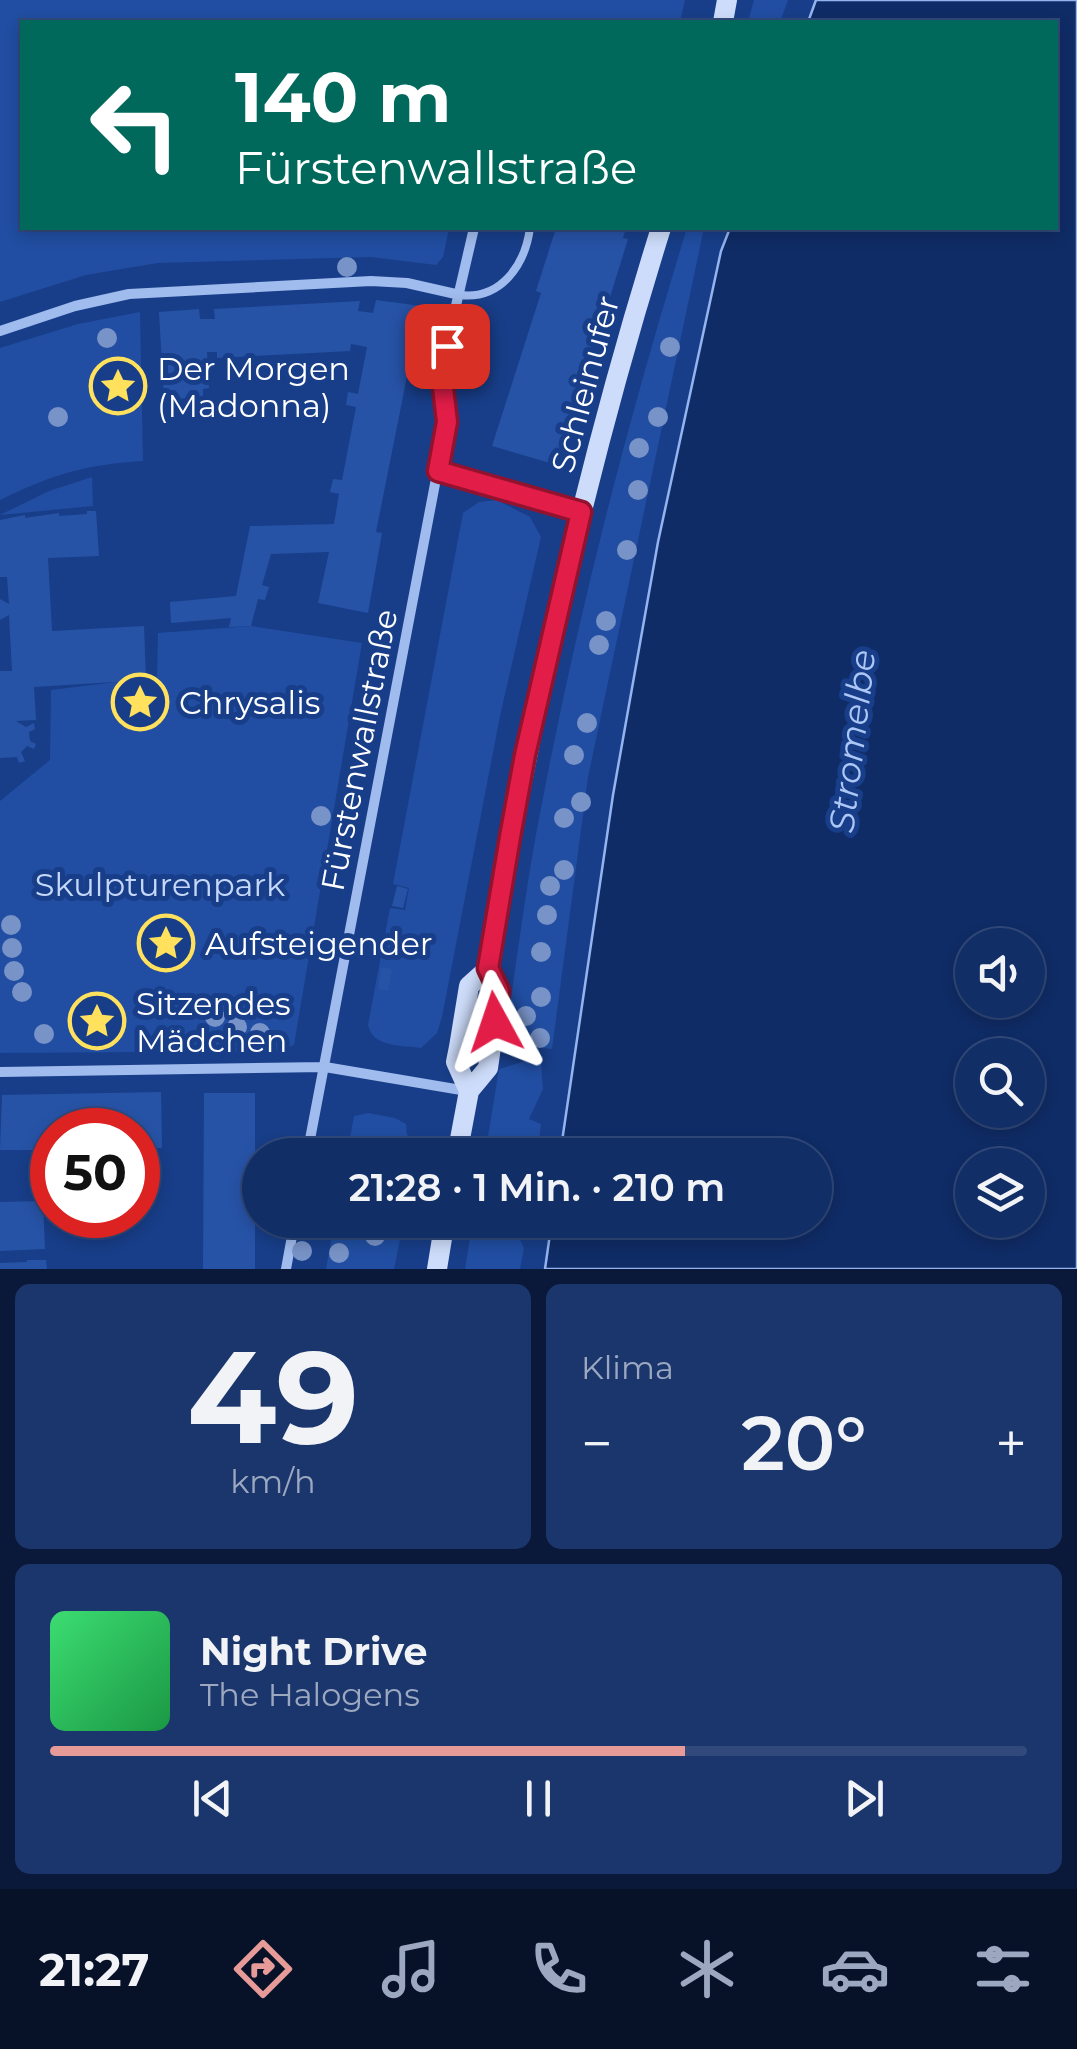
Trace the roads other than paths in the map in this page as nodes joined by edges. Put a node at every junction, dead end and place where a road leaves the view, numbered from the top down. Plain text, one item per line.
1 (474, 230) edge
2 (529, 230) edge
3 (660, 230) edge
4 (460, 295) junction
5 (0, 331) edge
6 (438, 471) junction
7 (581, 512) junction
8 (488, 968) junction
9 (325, 1067) junction
10 (0, 1072) edge
11 (468, 1091) junction
12 (310, 1138) edge
13 (460, 1138) edge
14 (292, 1238) edge
15 (442, 1238) edge
16 (286, 1269) edge
17 (436, 1269) edge

1 - 4 street, Fürstenwallstraße
2 - 4 lane
3 - 7 main road, Schleinufer
4 - 5 street
4 - 6 street, Fürstenwallstraße
6 - 7 street
6 - 9 street, Fürstenwallstraße
7 - 8 main road, Schleinufer
8 - 11 main road, Schleinufer
8 - 11 main road, Schleinufer
9 - 10 street
9 - 11 street
9 - 12 street, Fürstenwallstraße
11 - 13 main road, Schleinufer
14 - 16 street
15 - 17 main road

